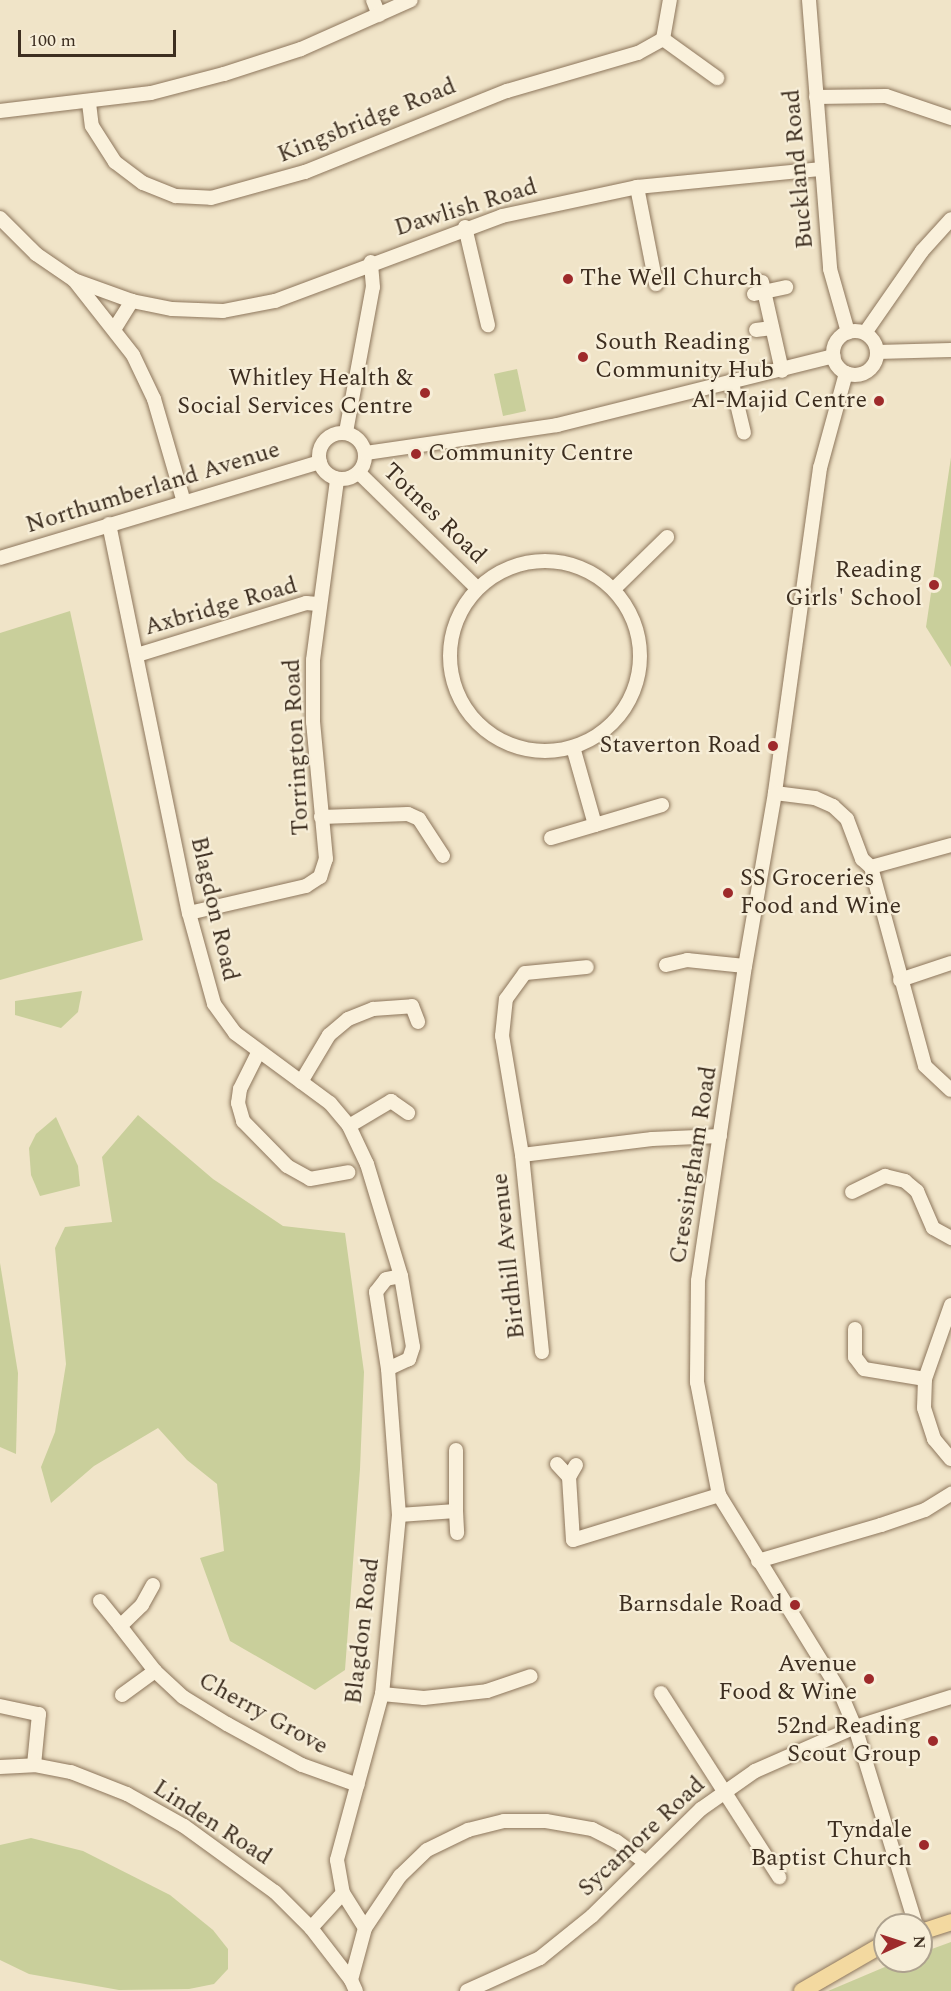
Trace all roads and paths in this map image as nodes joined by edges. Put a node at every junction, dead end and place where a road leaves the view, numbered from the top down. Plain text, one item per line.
1 (373, 0) edge
2 (411, 0) edge
3 (670, 0) edge
4 (809, 0) edge
5 (379, 15) junction
6 (663, 39) junction
7 (717, 78) dead end
8 (816, 97) junction
9 (89, 103) junction
10 (0, 111) edge
11 (951, 118) edge
12 (822, 169) junction
13 (637, 187) junction
14 (0, 218) edge
15 (951, 219) edge
16 (465, 227) junction
17 (371, 262) junction
18 (74, 280) junction
19 (656, 284) dead end
20 (786, 286) dead end
21 (132, 301) junction
22 (488, 325) dead end
23 (115, 328) junction
24 (772, 328) junction
25 (756, 330) dead end
26 (848, 332) junction
27 (865, 333) junction
28 (951, 350) edge
29 (878, 352) junction
30 (834, 356) junction
31 (782, 371) junction
32 (846, 373) junction
33 (732, 383) junction
34 (346, 432) junction
35 (744, 433) dead end
36 (366, 453) junction
37 (320, 462) junction
38 (359, 473) junction
39 (337, 479) junction
40 (184, 502) junction
41 (109, 524) junction
42 (667, 537) dead end
43 (0, 558) edge
44 (477, 588) junction
45 (615, 588) junction
46 (318, 604) junction
47 (137, 655) junction
48 (573, 747) junction
49 (775, 793) junction
50 (662, 805) dead end
51 (321, 817) junction
52 (596, 825) junction
53 (551, 838) dead end
54 (951, 845) edge
55 (443, 856) dead end
56 (872, 867) junction
57 (189, 913) junction
58 (951, 963) edge
59 (666, 964) dead end
60 (745, 966) junction
61 (587, 967) dead end
62 (900, 980) junction
63 (418, 1022) dead end
64 (258, 1053) junction
65 (301, 1082) junction
66 (951, 1090) edge
67 (408, 1113) dead end
68 (349, 1126) junction
69 (720, 1136) junction
70 (522, 1155) junction
71 (348, 1172) dead end
72 (852, 1192) dead end
73 (951, 1238) edge
74 (401, 1276) junction
75 (951, 1305) edge
76 (855, 1329) dead end
77 (542, 1352) dead end
78 (388, 1369) junction
79 (925, 1379) junction
80 (456, 1450) dead end
81 (951, 1459) edge
82 (557, 1464) dead end
83 (951, 1494) edge
84 (719, 1495) junction
85 (456, 1511) junction
86 (399, 1515) junction
87 (457, 1533) dead end
88 (758, 1561) junction
89 (153, 1585) dead end
90 (99, 1601) dead end
91 (120, 1626) junction
92 (155, 1671) junction
93 (531, 1676) dead end
94 (661, 1693) dead end
95 (382, 1694) junction
96 (122, 1695) dead end
97 (951, 1697) edge
98 (0, 1706) edge
99 (855, 1726) junction
100 (34, 1765) junction
101 (0, 1767) edge
102 (358, 1785) junction
103 (725, 1790) junction
104 (645, 1862) junction
105 (779, 1877) dead end
106 (343, 1893) junction
107 (912, 1913) edge
108 (951, 1922) edge
109 (311, 1928) junction
110 (365, 1928) junction
111 (933, 1928) edge
112 (873, 1950) edge
113 (354, 1985) edge
114 (467, 1991) edge
115 (802, 1991) edge

1 - 5 street
2 - 5 street
3 - 6 street
4 - 8 street, Buckland Road
5 - 9 street
6 - 7 street
6 - 9 street, Kingsbridge Road
8 - 11 street
8 - 12 street, Buckland Road
9 - 10 street
12 - 13 street, Dawlish Road
12 - 26 street, Buckland Road
13 - 16 street, Dawlish Road
13 - 19 street
14 - 18 street
15 - 27 street
16 - 17 street, Dawlish Road
16 - 22 street
17 - 21 street, Dawlish Road
17 - 34 street
18 - 21 street, Dawlish Road
18 - 23 street
20 - 24 street
21 - 23 street
23 - 40 street
24 - 25 street
24 - 31 street
26 - 27 street
26 - 30 street
27 - 29 street
28 - 29 street
29 - 32 street
30 - 31 street
30 - 32 street
31 - 33 street
32 - 49 street, Cressingham Road
33 - 35 street
33 - 36 street
34 - 36 street
34 - 37 street
36 - 38 street
37 - 39 street
37 - 40 street, Northumberland Avenue
38 - 39 street
38 - 44 street, Totnes Road
39 - 46 street, Torrington Road
40 - 41 street, Northumberland Avenue
41 - 43 street, Northumberland Avenue
41 - 47 street, Blagdon Road
42 - 45 street
44 - 45 street
44 - 48 street
45 - 48 street
46 - 47 street, Axbridge Road
46 - 51 street, Torrington Road
47 - 57 street, Blagdon Road
48 - 52 street
49 - 56 street
49 - 60 street, Cressingham Road
50 - 52 street
51 - 55 street
51 - 57 street, Torrington Road
52 - 53 street
54 - 56 street
56 - 62 street
57 - 64 street, Blagdon Road
58 - 62 street
59 - 60 street
60 - 69 street, Cressingham Road
61 - 70 street, Birdhill Avenue
62 - 66 street
63 - 65 street
64 - 65 street, Blagdon Road
64 - 71 street
65 - 68 street, Blagdon Road
67 - 68 street
68 - 74 street, Blagdon Road
69 - 70 street, Birdhill Avenue
69 - 84 street, Cressingham Road
70 - 77 street, Birdhill Avenue
72 - 73 street
74 - 78 street, Blagdon Road
74 - 78 street, Blagdon Road
75 - 79 street
76 - 79 street
78 - 86 street, Blagdon Road
79 - 81 street
80 - 85 street
82 - 84 street
83 - 88 street
84 - 88 street, Cressingham Road
85 - 86 street
85 - 87 street
86 - 95 street, Blagdon Road
88 - 99 street, Cressingham Road
89 - 91 street
90 - 91 street, Cherry Grove
91 - 92 street, Cherry Grove
92 - 96 street
92 - 102 street, Cherry Grove
93 - 95 street
94 - 103 street
95 - 102 street, Blagdon Road
97 - 99 street, Sycamore Road
98 - 100 street
99 - 103 street, Sycamore Road
99 - 107 street, Cressingham Road
100 - 101 street, Linden Road
100 - 109 street, Linden Road
102 - 106 street, Blagdon Road
103 - 104 street, Sycamore Road
103 - 105 street
104 - 110 street
104 - 114 street, Sycamore Road
106 - 109 street
106 - 110 street, Blagdon Road
108 - 111 main road
109 - 113 street, Linden Road
110 - 113 street
112 - 115 main road

